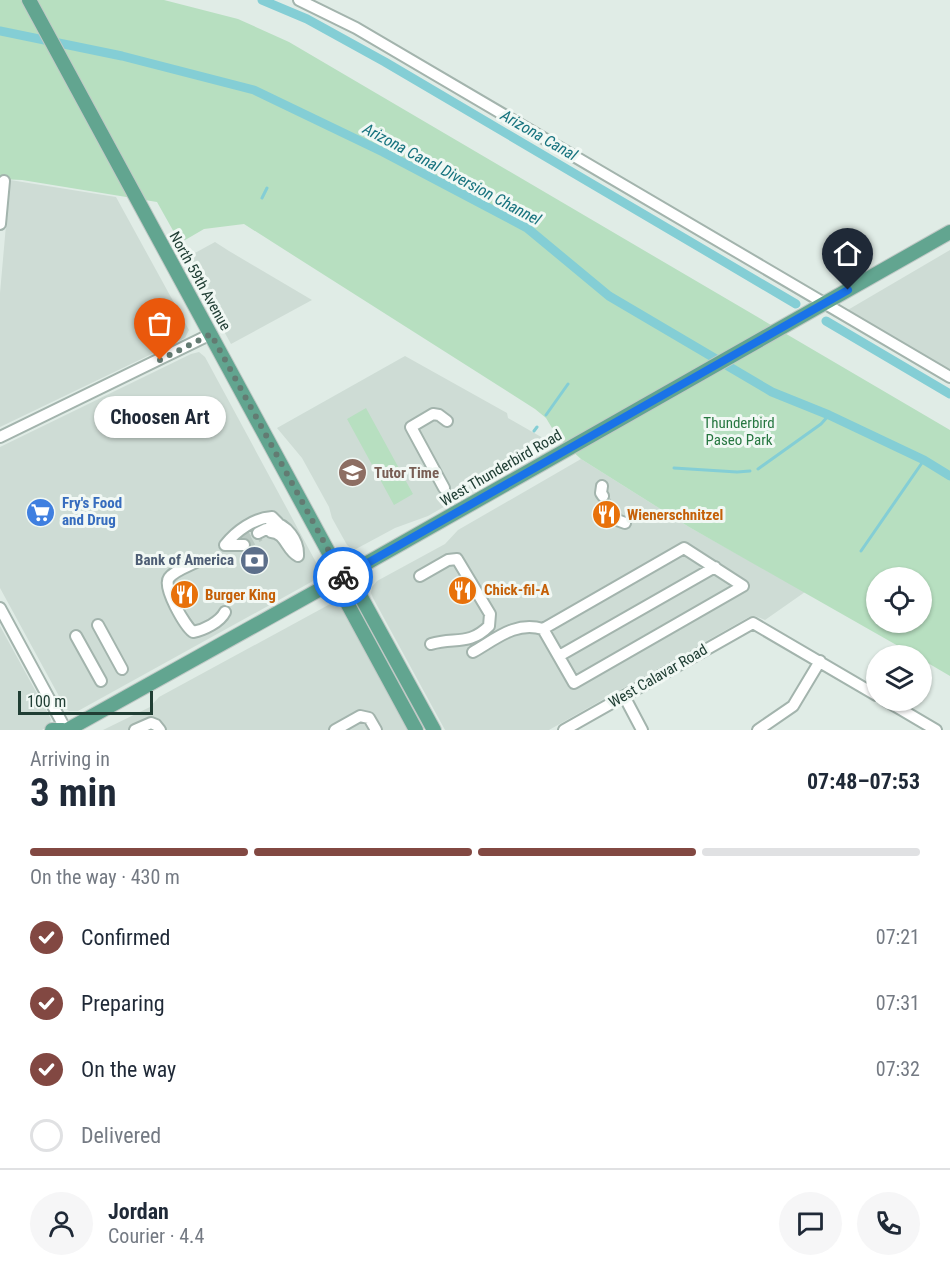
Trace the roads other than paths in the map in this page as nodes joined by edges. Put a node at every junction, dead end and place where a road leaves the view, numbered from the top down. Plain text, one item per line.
1 (29, 0) edge
2 (299, 0) edge
3 (4, 181) dead end
4 (0, 224) edge
5 (950, 232) edge
6 (822, 305) junction
7 (211, 334) junction
8 (950, 377) edge
9 (444, 422) dead end
10 (0, 437) edge
11 (444, 488) dead end
12 (612, 511) tunnel mouth
13 (278, 523) junction
14 (625, 523) dead end
15 (242, 541) dead end
16 (198, 561) dead end
17 (715, 567) junction
18 (420, 576) dead end
19 (342, 577) junction
20 (0, 608) edge
21 (225, 612) dead end
22 (98, 625) dead end
23 (543, 629) junction
24 (76, 636) dead end
25 (431, 644) dead end
26 (473, 652) dead end
27 (559, 657) junction
28 (820, 661) junction
29 (122, 669) dead end
30 (101, 681) dead end
31 (391, 684) junction
32 (866, 689) edge
33 (624, 696) junction
34 (900, 711) edge
35 (424, 712) junction
36 (923, 727) edge
37 (52, 730) edge
38 (66, 730) edge
39 (135, 730) edge
40 (160, 730) edge
41 (335, 730) edge
42 (376, 730) edge
43 (416, 730) edge
44 (434, 730) edge
45 (564, 730) edge
46 (642, 730) edge
47 (758, 730) edge
48 (936, 730) edge

1 - 7 main road, North 59th Avenue
2 - 6 street
3 - 4 street
5 - 6 main road, West Thunderbird Road
6 - 8 street
6 - 19 main road, West Thunderbird Road
7 - 10 street
7 - 19 main road, North 59th Avenue
9 - 11 street
12 - 14 street
13 - 13 street
13 - 15 street
16 - 21 street
17 - 23 street
17 - 27 street
17 - 27 street
18 - 25 street
19 - 31 main road, North 59th Avenue
19 - 35 main road, North 59th Avenue
19 - 38 main road, West Thunderbird Road
20 - 38 street
22 - 29 street
23 - 26 street
23 - 27 street
24 - 30 street
28 - 32 street
28 - 33 street, West Calavar Road
28 - 47 street
31 - 35 main road
31 - 43 main road, North 59th Avenue
33 - 45 street, West Calavar Road
33 - 46 street
34 - 36 street
35 - 44 main road, North 59th Avenue
36 - 48 street
37 - 38 main road, West Thunderbird Road
39 - 40 street
41 - 42 street

